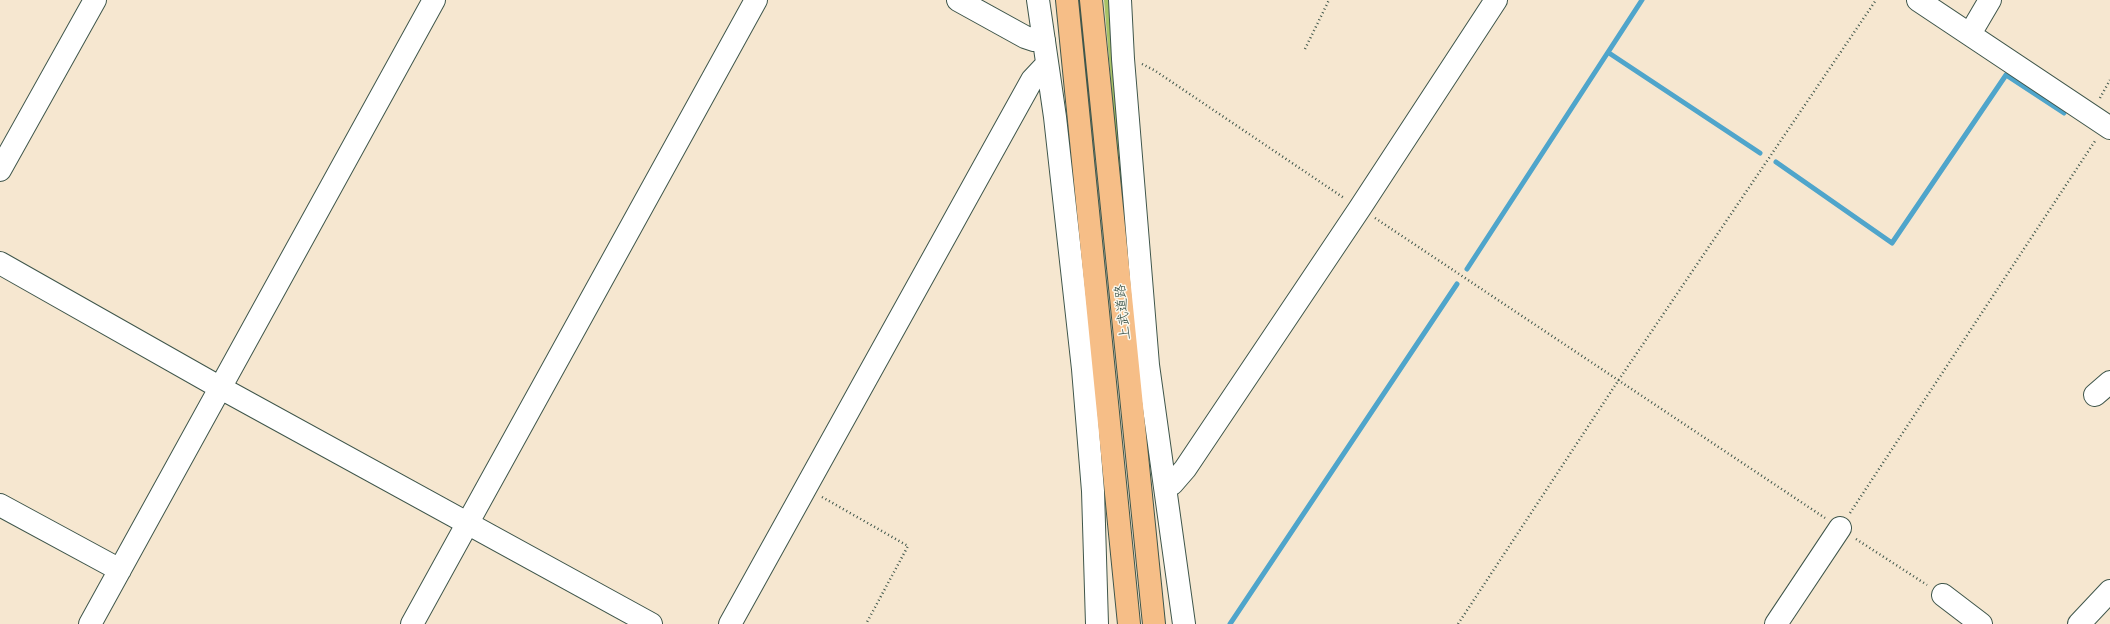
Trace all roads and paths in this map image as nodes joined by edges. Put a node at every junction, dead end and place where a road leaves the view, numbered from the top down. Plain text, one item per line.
1 (95, 0) edge
2 (434, 0) edge
3 (756, 0) edge
4 (958, 0) edge
5 (1038, 0) edge
6 (1067, 0) edge
7 (1092, 0) edge
8 (1120, 0) edge
9 (1329, 0) edge
10 (1496, 0) edge
11 (1876, 0) edge
12 (1918, 0) edge
13 (1990, 0) edge
14 (1970, 34) junction
15 (1044, 40) junction
16 (1305, 49) dead end
17 (1123, 59) junction
18 (1047, 64) junction
19 (2110, 80) edge
20 (2100, 98) dead end
21 (2107, 126) edge
22 (0, 170) edge
23 (1360, 208) junction
24 (0, 263) edge
25 (1139, 366) junction
26 (1093, 368) junction
27 (1618, 381) junction
28 (219, 387) junction
29 (1165, 486) junction
30 (806, 487) junction
31 (0, 505) edge
32 (469, 523) junction
33 (1840, 528) junction
34 (120, 570) junction
35 (2110, 591) edge
36 (1943, 595) joint
37 (90, 624) edge
38 (412, 624) edge
39 (651, 624) edge
40 (730, 624) edge
41 (866, 624) edge
42 (1097, 624) edge
43 (1129, 624) edge
44 (1154, 624) edge
45 (1184, 624) edge
46 (1458, 624) edge
47 (1776, 624) edge
48 (1981, 624) edge
49 (2079, 624) edge

1 - 22 street
2 - 28 street
3 - 32 street
4 - 15 street
5 - 15 street
6 - 26 highway, 上武道路
7 - 25 highway, 上武道路
8 - 17 street
9 - 16 path
10 - 23 street
11 - 27 path
12 - 14 street
13 - 14 street
14 - 21 street
15 - 18 street
17 - 23 path
17 - 25 street
18 - 26 street
18 - 30 street
19 - 20 path
21 - 33 path
23 - 27 path
23 - 29 street
24 - 28 street
25 - 29 street
25 - 44 highway, 上武道路
26 - 42 street
26 - 43 highway, 上武道路
27 - 33 path
27 - 46 path
28 - 32 street
28 - 34 street
29 - 45 street
30 - 40 street
30 - 41 path
31 - 34 street
32 - 38 street
32 - 39 street
33 - 36 path
33 - 47 street
34 - 37 street
35 - 49 street
36 - 48 street

